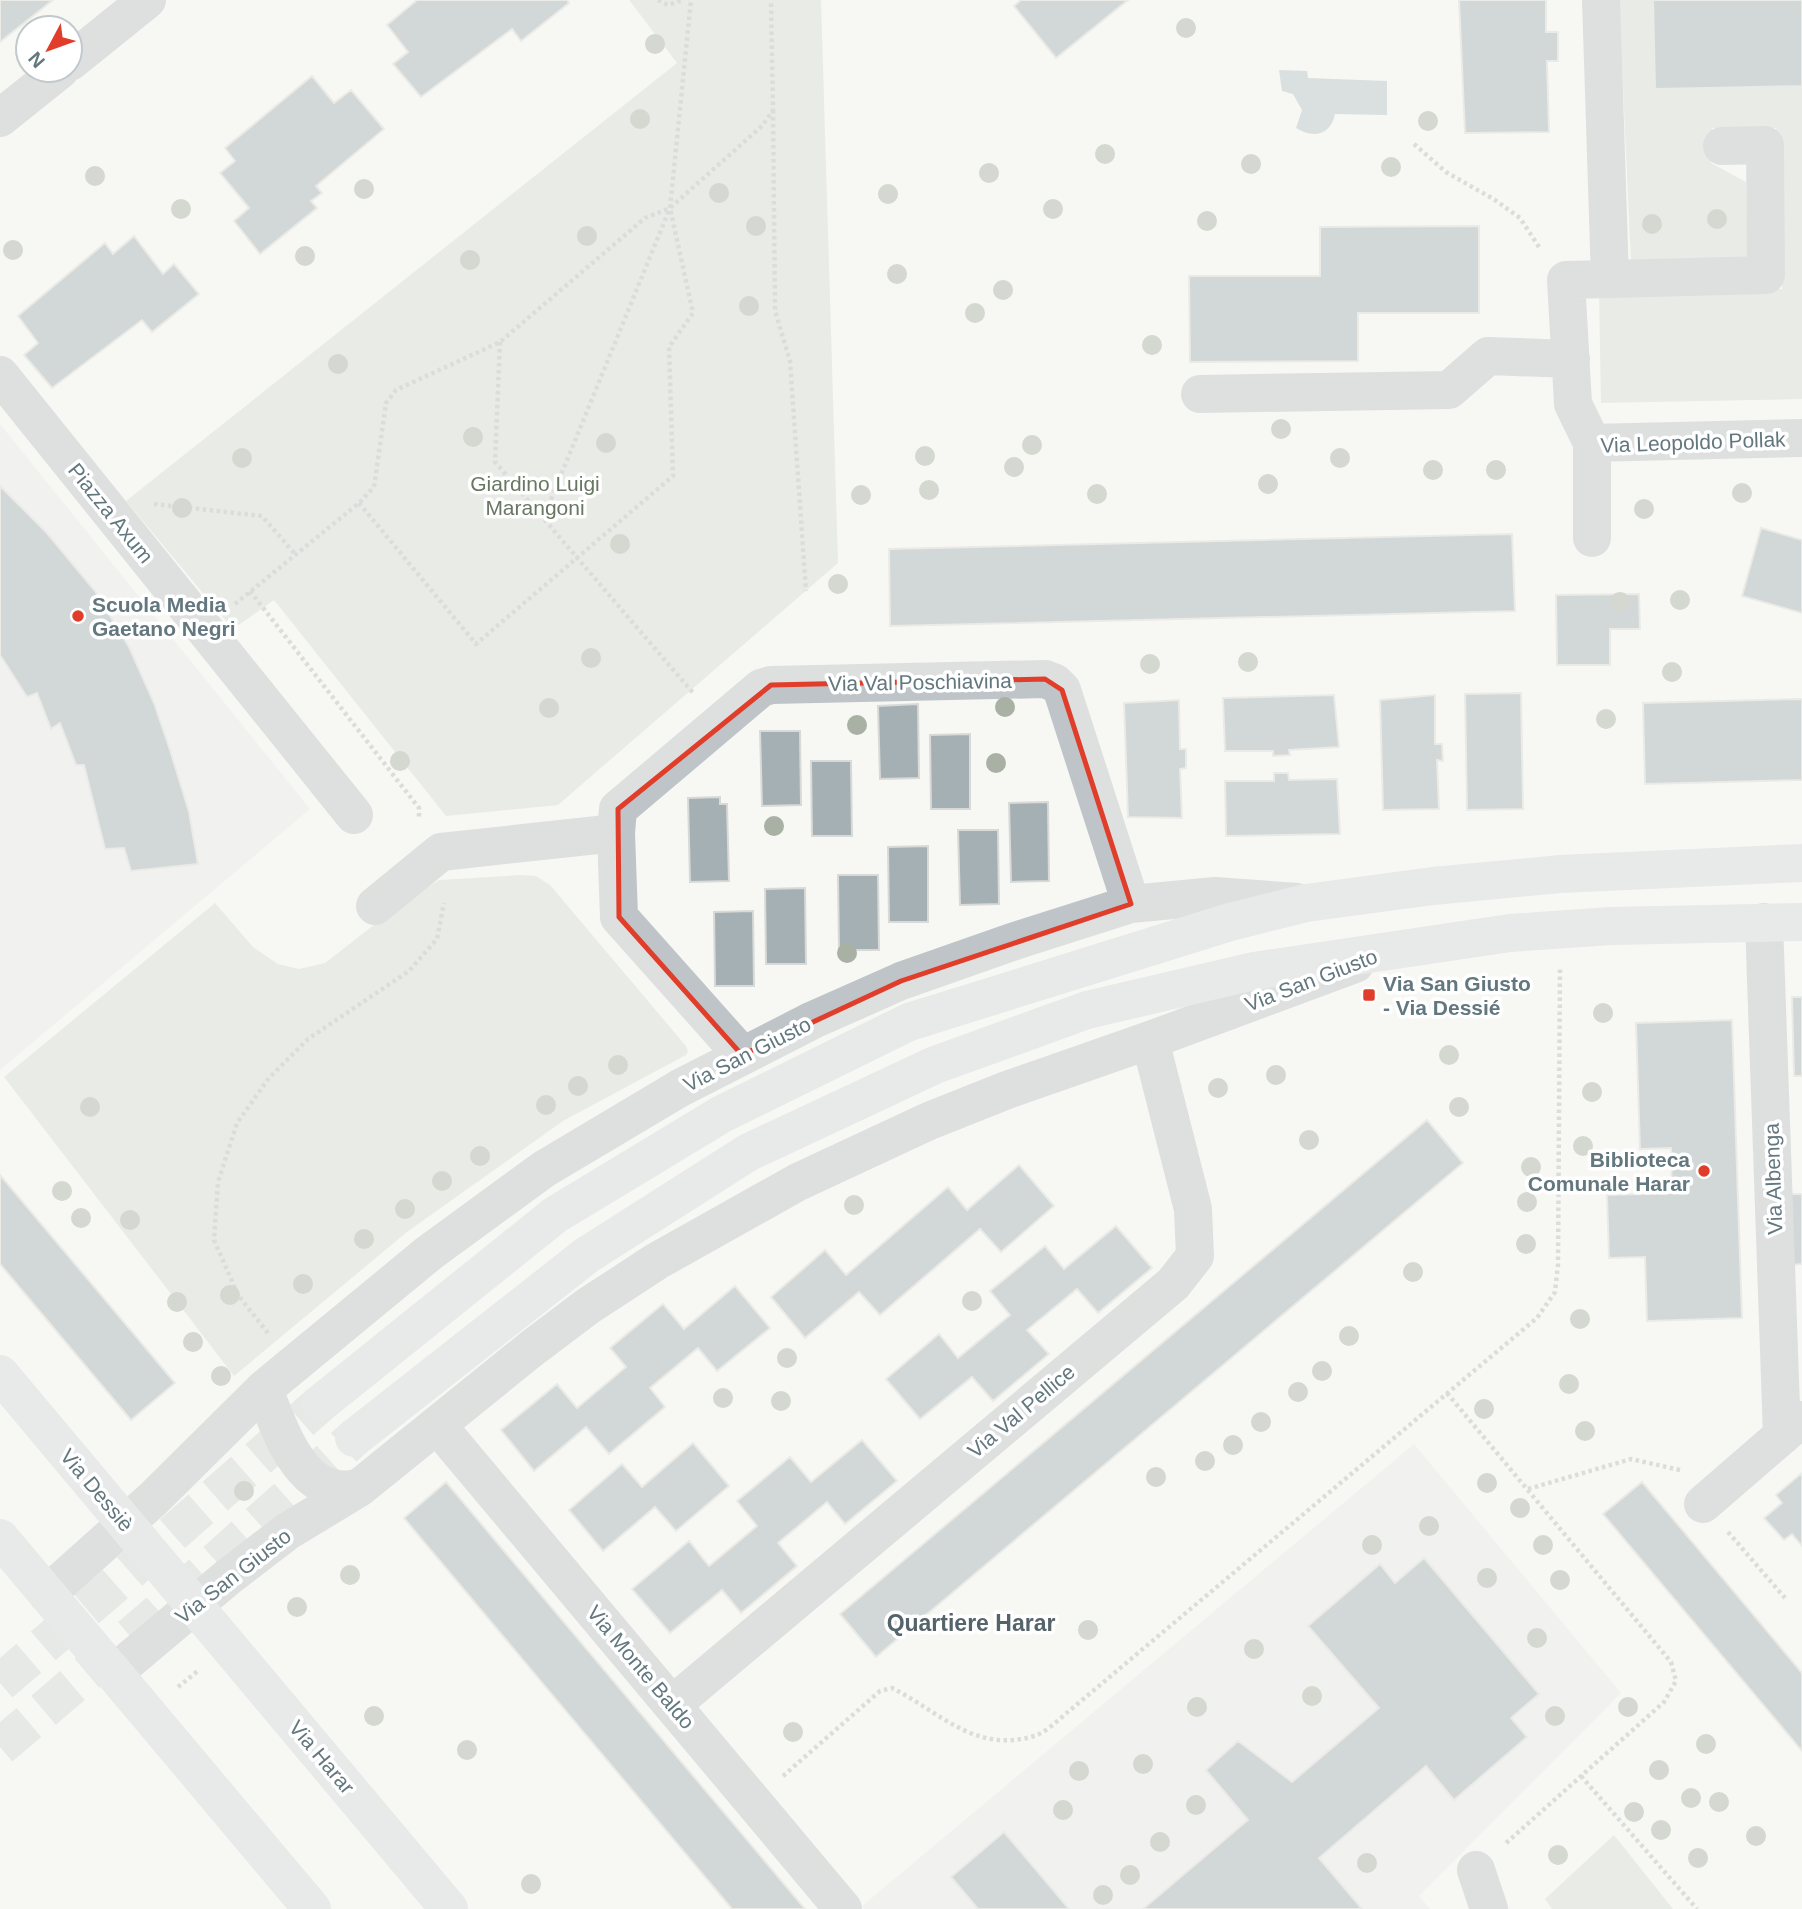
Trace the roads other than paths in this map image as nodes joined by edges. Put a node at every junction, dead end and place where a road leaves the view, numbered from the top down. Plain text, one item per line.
1 (1601, 0) edge
2 (131, 5) edge
3 (84, 49) edge
4 (42, 84) edge
5 (0, 118) edge
6 (1722, 146) dead end
7 (1609, 279) junction
8 (1571, 359) junction
9 (0, 375) edge
10 (1200, 394) dead end
11 (1802, 438) edge
12 (1592, 443) junction
13 (1592, 538) dead end
14 (354, 815) dead end
15 (616, 833) junction
16 (1802, 863) edge
17 (1306, 903) junction
18 (1131, 904) junction
19 (375, 906) dead end
20 (1764, 922) junction
21 (1802, 922) edge
22 (1387, 952) junction
23 (1150, 1040) junction
24 (742, 1055) junction
25 (0, 1374) edge
26 (277, 1377) junction
27 (321, 1403) tunnel mouth
28 (438, 1426) junction
29 (1792, 1427) edge
30 (354, 1438) tunnel mouth
31 (359, 1488) junction
32 (1703, 1504) dead end
33 (125, 1523) junction
34 (0, 1538) edge
35 (47, 1594) junction
36 (194, 1605) junction
37 (114, 1673) junction
38 (673, 1704) junction
39 (1476, 1870) road end
40 (312, 1909) edge
41 (449, 1909) edge
42 (843, 1909) edge
43 (1489, 1909) edge

1 - 7 street
2 - 3 street
4 - 5 street
6 - 7 street
7 - 8 street
8 - 10 street
8 - 12 street
9 - 14 street, Piazza Axum
11 - 12 street, Via Leopoldo Pollak
12 - 13 street, Via Leopoldo Pollak
15 - 18 street, Via Val Poschiavina
15 - 19 street
15 - 24 street, Via Val Poschiavina
16 - 17 main road, Via San Giusto
17 - 18 street, Via San Giusto
17 - 27 main road, Via San Giusto
18 - 24 street, Via San Giusto
20 - 21 main road, Via San Giusto
20 - 22 main road, Via San Giusto
20 - 29 street, Via Albenga
22 - 23 street, Via San Giusto
22 - 30 main road, Via San Giusto
23 - 28 street, Via San Giusto
23 - 38 street, Via Val Pellice
24 - 26 street, Via San Giusto
25 - 33 main road, Via Dessiè
26 - 31 street
26 - 33 street, Via San Giusto
28 - 31 street, Via San Giusto
28 - 38 street, Via Monte Baldo
29 - 32 street, Via Albenga
31 - 36 street, Via San Giusto
33 - 35 street, Via San Giusto
33 - 36 main road, Via Dessiè
34 - 35 main road
35 - 37 main road
36 - 37 street, Via San Giusto
36 - 41 main road, Via Harar
37 - 40 main road
38 - 42 street, Via Monte Baldo
39 - 43 street

